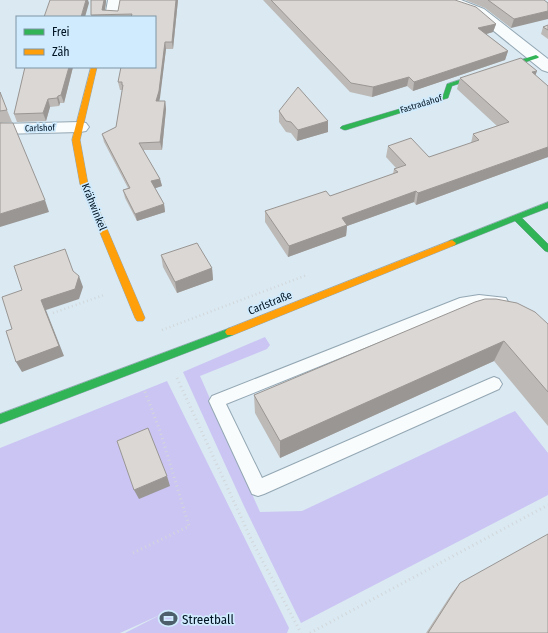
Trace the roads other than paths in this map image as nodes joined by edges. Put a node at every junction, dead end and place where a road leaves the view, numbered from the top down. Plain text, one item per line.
1 (116, 0) edge
2 (452, 0) edge
3 (112, 16) edge
4 (536, 57) junction
5 (548, 67) edge
6 (94, 68) edge
7 (80, 127) junction
8 (344, 128) dead end
9 (0, 129) edge
10 (548, 205) edge
11 (516, 218) junction
12 (548, 248) edge
13 (517, 307) edge
14 (140, 318) dead end
15 (494, 384) dead end
16 (0, 419) edge

1 - 3 street
2 - 4 street
4 - 5 street
4 - 8 street, Fastradahof
6 - 7 street, Krähwinkel
7 - 9 street, Carlshof
7 - 14 street, Krähwinkel
10 - 11 street, Carlstraße
11 - 12 street
11 - 16 street, Carlstraße
13 - 15 lane

